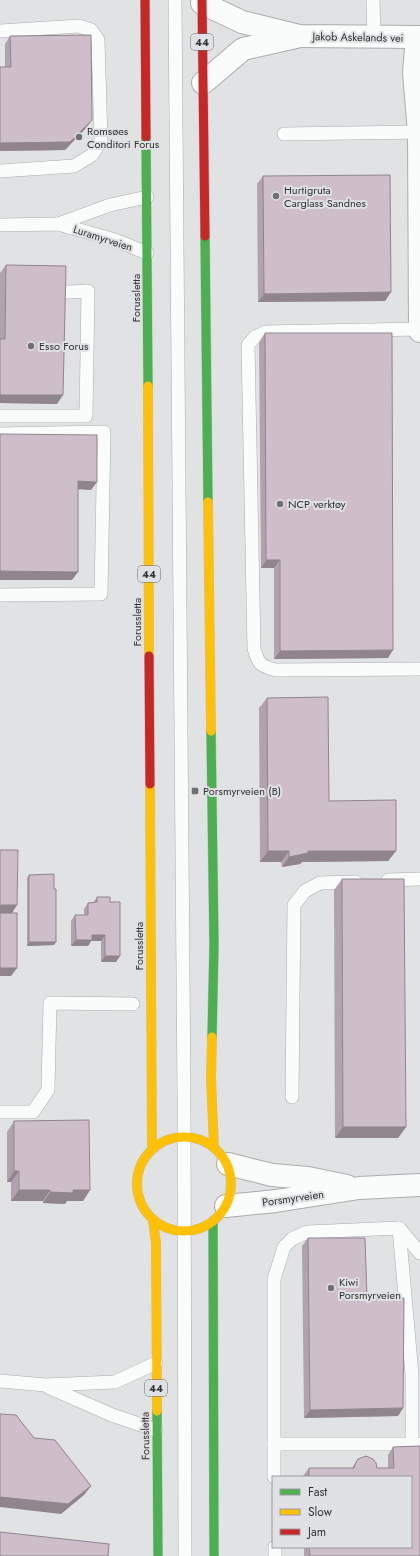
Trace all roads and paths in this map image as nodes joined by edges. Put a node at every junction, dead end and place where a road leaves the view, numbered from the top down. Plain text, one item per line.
1 (145, 0) edge
2 (175, 0) edge
3 (373, 0) edge
4 (202, 2) edge
5 (0, 31) edge
6 (299, 36) junction
7 (374, 37) junction
8 (419, 37) edge
9 (203, 83) junction
10 (419, 132) junction
11 (284, 134) dead end
12 (0, 171) edge
13 (147, 197) junction
14 (58, 224) junction
15 (0, 225) edge
16 (420, 230) edge
17 (148, 253) junction
18 (40, 293) edge
19 (420, 330) edge
20 (0, 416) edge
21 (0, 434) edge
22 (0, 595) edge
23 (420, 669) edge
24 (420, 879) edge
25 (133, 1004) dead end
26 (292, 1097) dead end
27 (0, 1112) edge
28 (183, 1136) junction
29 (214, 1147) junction
30 (152, 1148) junction
31 (228, 1164) junction
32 (420, 1185) edge
33 (360, 1188) junction
34 (219, 1214) junction
35 (153, 1220) junction
36 (400, 1228) junction
37 (184, 1231) junction
38 (420, 1253) edge
39 (156, 1363) junction
40 (0, 1381) edge
41 (44, 1385) junction
42 (156, 1430) junction
43 (274, 1444) junction
44 (416, 1444) edge
45 (274, 1476) edge
46 (158, 1556) edge
47 (185, 1556) edge
48 (214, 1556) edge

1 - 13 main road, Forussletta / 44
2 - 28 lane
3 - 7 lane
4 - 6 street, Jakob Askelands vei
4 - 9 main road, 44
5 - 12 lane
6 - 7 street, Jakob Askelands vei
6 - 9 street, Jakob Askelands vei
7 - 8 street, Jakob Askelands vei
8 - 10 street, Jakob Askelands vei
9 - 29 main road, 44
10 - 11 lane
10 - 16 street, Jakob Askelands vei
13 - 14 lane, Luramyrveien
13 - 17 main road, Forussletta / 44
14 - 15 lane, Luramyrveien
14 - 17 lane, Luramyrveien
16 - 19 street, Jakob Askelands vei
17 - 30 main road, Forussletta / 44
18 - 20 lane
19 - 23 lane
21 - 22 lane
24 - 26 lane
25 - 27 lane
28 - 29 main road, 44
28 - 30 main road, 44
28 - 37 lane
29 - 31 main road, 44
30 - 35 main road, 44
31 - 33 street, Porsmyrveien
31 - 34 main road, 44
32 - 33 street, Porsmyrveien
33 - 34 street, Porsmyrveien
34 - 37 main road, 44
34 - 48 main road, 44
35 - 37 main road, 44
35 - 39 main road, Forussletta / 44
36 - 38 lane
36 - 43 lane
36 - 44 lane
37 - 47 lane
39 - 41 lane
39 - 42 main road, Forussletta / 44
40 - 41 lane
41 - 42 lane
42 - 46 main road, Forussletta / 44
43 - 44 lane
43 - 45 lane

